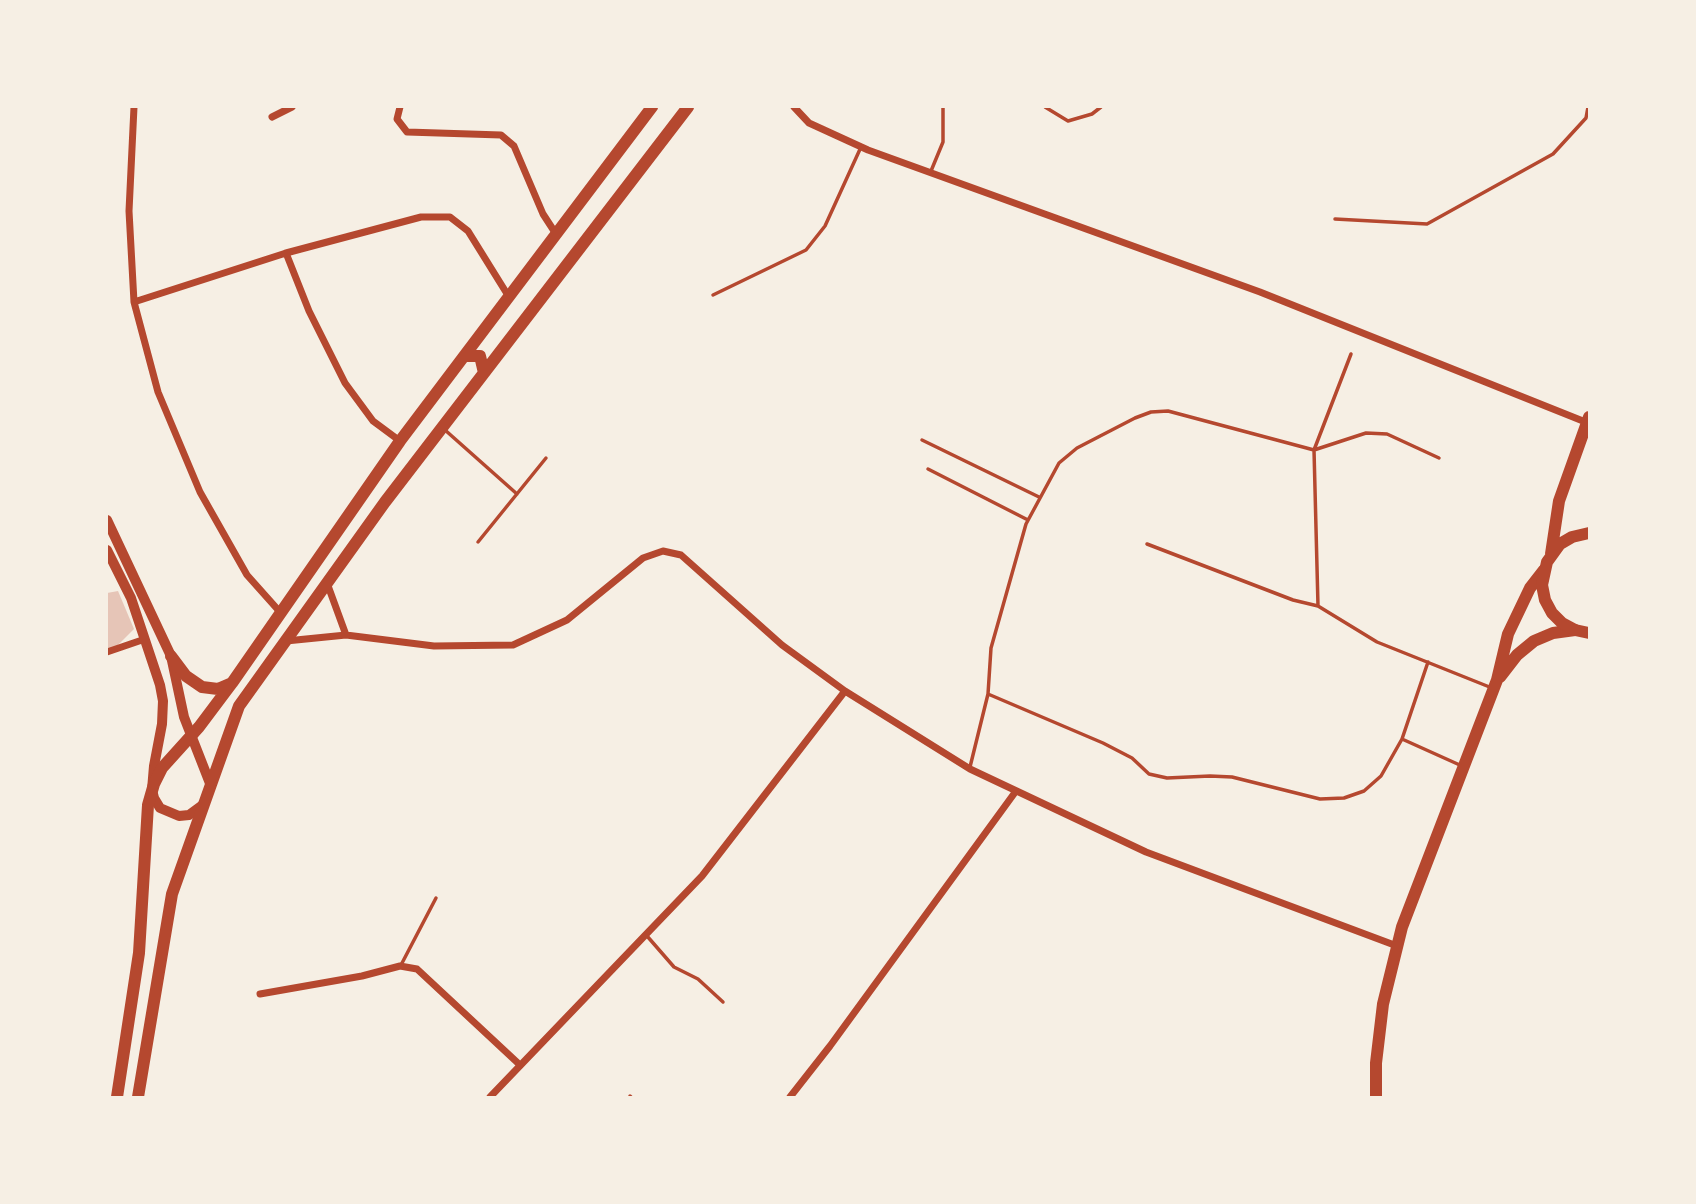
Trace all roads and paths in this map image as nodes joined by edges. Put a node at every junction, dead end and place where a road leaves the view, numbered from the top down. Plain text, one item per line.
1 (134, 107) edge
2 (292, 107) edge
3 (400, 107) edge
4 (652, 107) edge
5 (688, 107) edge
6 (794, 107) edge
7 (943, 107) edge
8 (1045, 107) edge
9 (1101, 107) edge
10 (1588, 107) edge
11 (272, 117) dead end
12 (861, 147) junction
13 (931, 171) junction
14 (1335, 219) dead end
15 (556, 235) junction
16 (286, 253) junction
17 (713, 295) dead end
18 (509, 297) junction
19 (134, 302) junction
20 (1350, 354) dead end
21 (465, 356) junction
22 (484, 373) junction
23 (1589, 422) edge
24 (442, 427) junction
25 (922, 440) dead end
26 (400, 441) junction
27 (1314, 450) junction
28 (546, 458) dead end
29 (1439, 458) dead end
30 (928, 469) dead end
31 (517, 494) junction
32 (1040, 497) junction
33 (107, 520) edge
34 (1028, 520) junction
35 (1589, 533) edge
36 (478, 542) dead end
37 (1147, 544) dead end
38 (107, 550) edge
39 (1550, 555) junction
40 (1544, 570) junction
41 (327, 583) junction
42 (1318, 606) junction
43 (280, 612) junction
44 (1576, 630) junction
45 (1589, 633) edge
46 (346, 635) junction
47 (145, 639) junction
48 (285, 641) junction
49 (107, 652) edge
50 (171, 656) junction
51 (1428, 662) junction
52 (232, 683) junction
53 (1495, 684) junction
54 (845, 691) junction
55 (988, 694) junction
56 (191, 736) junction
57 (1402, 740) junction
58 (1464, 767) junction
59 (970, 769) junction
60 (211, 786) junction
61 (152, 790) junction
62 (1016, 791) junction
63 (205, 803) junction
64 (436, 898) dead end
65 (645, 934) junction
66 (1397, 946) junction
67 (400, 966) junction
68 (260, 994) dead end
69 (723, 1002) dead end
70 (520, 1065) junction
71 (117, 1097) edge
72 (138, 1097) edge
73 (490, 1097) edge
74 (790, 1097) edge
75 (1376, 1097) edge

1 - 19 street
2 - 11 street
3 - 15 street
4 - 15 main road
5 - 22 main road
6 - 12 street
7 - 13 lane
8 - 9 lane
10 - 14 lane
12 - 13 street
12 - 17 lane
13 - 23 street
15 - 18 main road
16 - 18 street
16 - 19 street
16 - 26 street
18 - 21 main road
19 - 43 street
20 - 27 lane
21 - 22 main road
21 - 26 main road
22 - 24 main road
23 - 39 main road
24 - 31 lane
24 - 41 main road
25 - 32 lane
26 - 43 main road
27 - 29 lane
27 - 32 lane
27 - 42 lane
28 - 31 lane
30 - 34 lane
31 - 36 lane
32 - 34 lane
33 - 50 street
34 - 55 lane
35 - 39 main road
37 - 42 lane
38 - 47 street
39 - 40 main road
40 - 44 main road
40 - 53 main road
41 - 46 street
41 - 48 main road
42 - 51 lane
43 - 52 main road
44 - 45 main road
44 - 53 main road
46 - 48 street
46 - 54 street
47 - 49 street
47 - 61 street
48 - 60 main road
50 - 52 main road
50 - 56 street
51 - 53 lane
51 - 57 lane
52 - 56 main road
53 - 58 main road
54 - 59 street
54 - 65 street
55 - 57 lane
55 - 59 lane
56 - 60 street
56 - 61 main road
57 - 58 lane
58 - 66 main road
59 - 62 street
60 - 63 main road
61 - 63 street
61 - 71 main road
62 - 66 street
62 - 74 street
63 - 72 main road
64 - 67 lane
65 - 69 lane
65 - 70 street
66 - 75 main road
67 - 68 street
67 - 70 street
70 - 73 street

